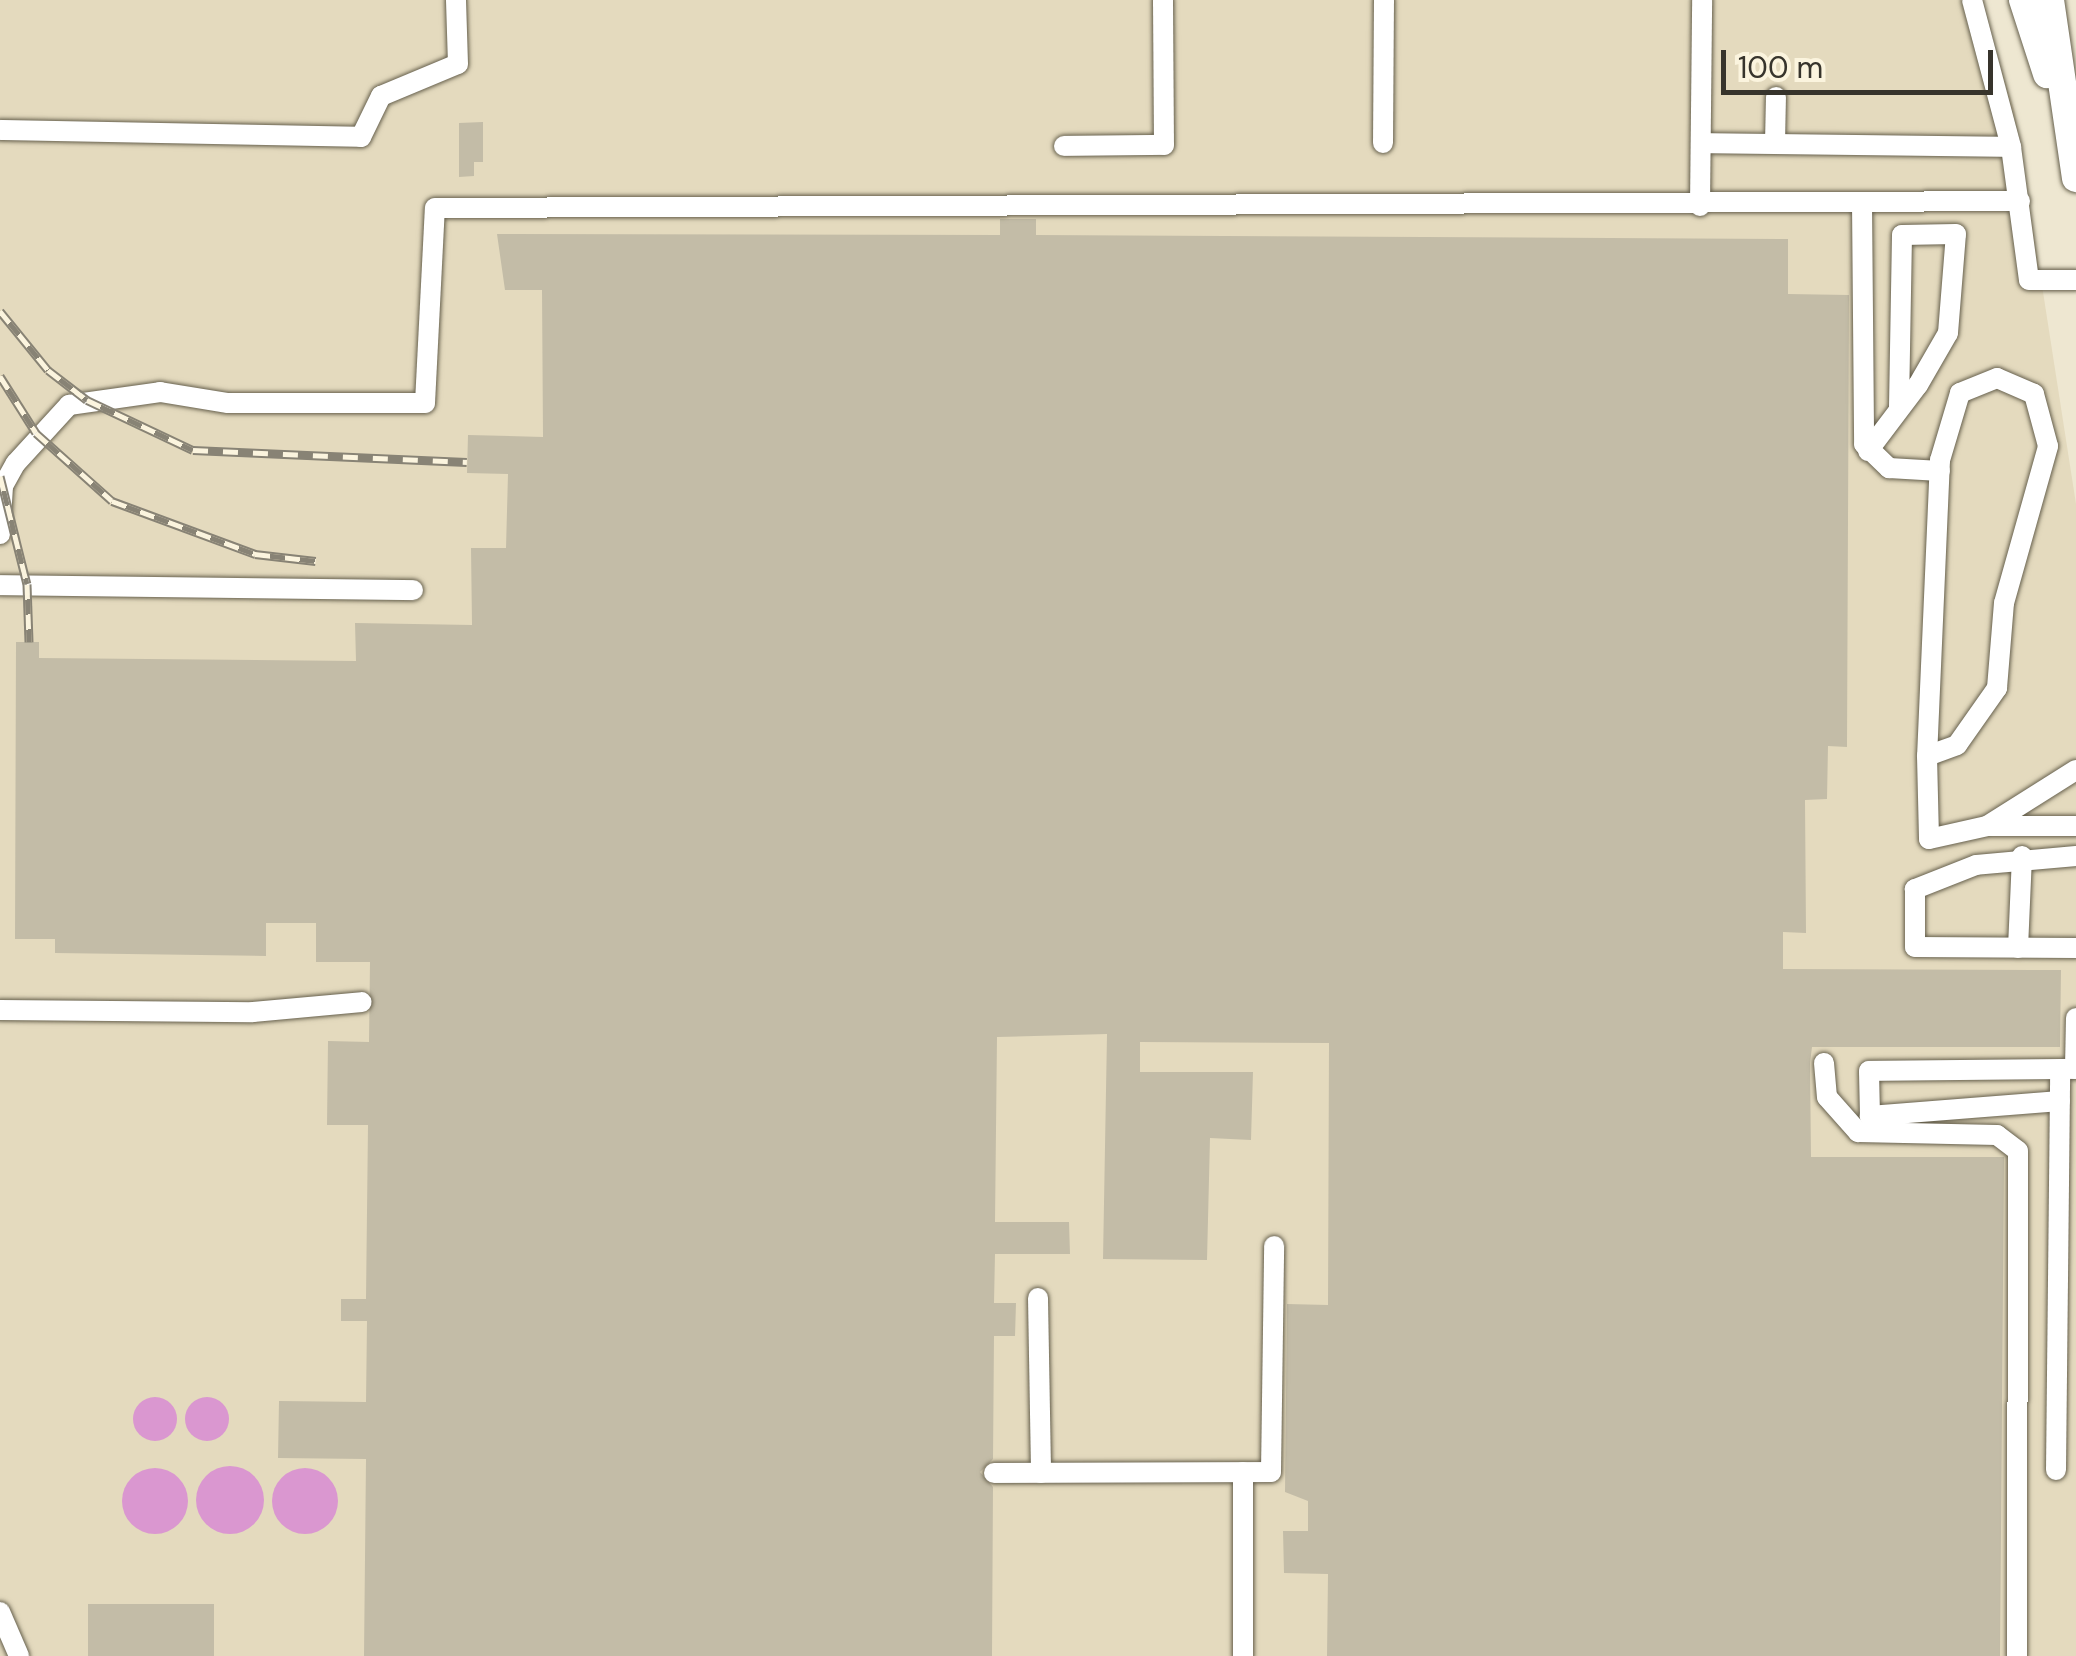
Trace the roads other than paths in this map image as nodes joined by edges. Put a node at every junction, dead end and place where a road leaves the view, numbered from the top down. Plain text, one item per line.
1 (456, 0) edge
2 (1163, 0) edge
3 (1384, 0) edge
4 (1702, 0) edge
5 (1972, 0) edge
6 (2022, 0) edge
7 (2050, 0) edge
8 (1776, 96) dead end
9 (0, 130) edge
10 (1383, 142) dead end
11 (1701, 142) junction
12 (1775, 143) junction
13 (2070, 144) junction
14 (1064, 146) dead end
15 (2011, 147) junction
16 (2076, 178) edge
17 (2020, 201) junction
18 (1862, 202) junction
19 (1700, 206) junction
20 (2076, 280) edge
21 (1900, 409) junction
22 (1868, 451) junction
23 (1940, 472) junction
24 (0, 534) edge
25 (0, 585) edge
26 (413, 590) dead end
27 (1927, 756) junction
28 (2076, 770) edge
29 (1988, 826) junction
30 (2076, 826) edge
31 (2022, 856) junction
32 (2076, 856) edge
33 (2018, 948) junction
34 (2076, 948) edge
35 (362, 1002) dead end
36 (0, 1010) edge
37 (2076, 1018) edge
38 (1824, 1064) dead end
39 (2071, 1069) edge
40 (2060, 1101) junction
41 (1274, 1246) dead end
42 (1038, 1298) dead end
43 (2067, 1361) edge
44 (2056, 1470) dead end
45 (1242, 1472) junction
46 (1041, 1473) junction
47 (994, 1474) dead end
48 (0, 1612) edge
49 (18, 1656) edge
50 (1243, 1656) edge
51 (2017, 1656) edge

1 - 9 lane
2 - 14 lane
3 - 10 lane
4 - 11 lane
5 - 15 lane
6 - 13 main road
7 - 13 main road
8 - 12 lane
11 - 12 lane
11 - 19 lane
12 - 15 lane
13 - 16 main road
15 - 17 lane
17 - 18 lane
17 - 20 lane
18 - 19 lane
18 - 22 lane
19 - 24 lane
21 - 21 lane
21 - 22 lane
22 - 23 lane
23 - 27 lane
23 - 27 lane
25 - 26 lane
27 - 29 lane
28 - 29 lane
29 - 30 lane
31 - 32 lane
31 - 33 lane
31 - 33 lane
33 - 34 lane
35 - 36 lane
37 - 39 lane
38 - 51 lane
39 - 40 lane
39 - 40 lane
40 - 43 lane
41 - 45 lane
42 - 46 lane
43 - 44 lane
45 - 46 lane
45 - 50 lane
46 - 47 lane
48 - 49 lane

